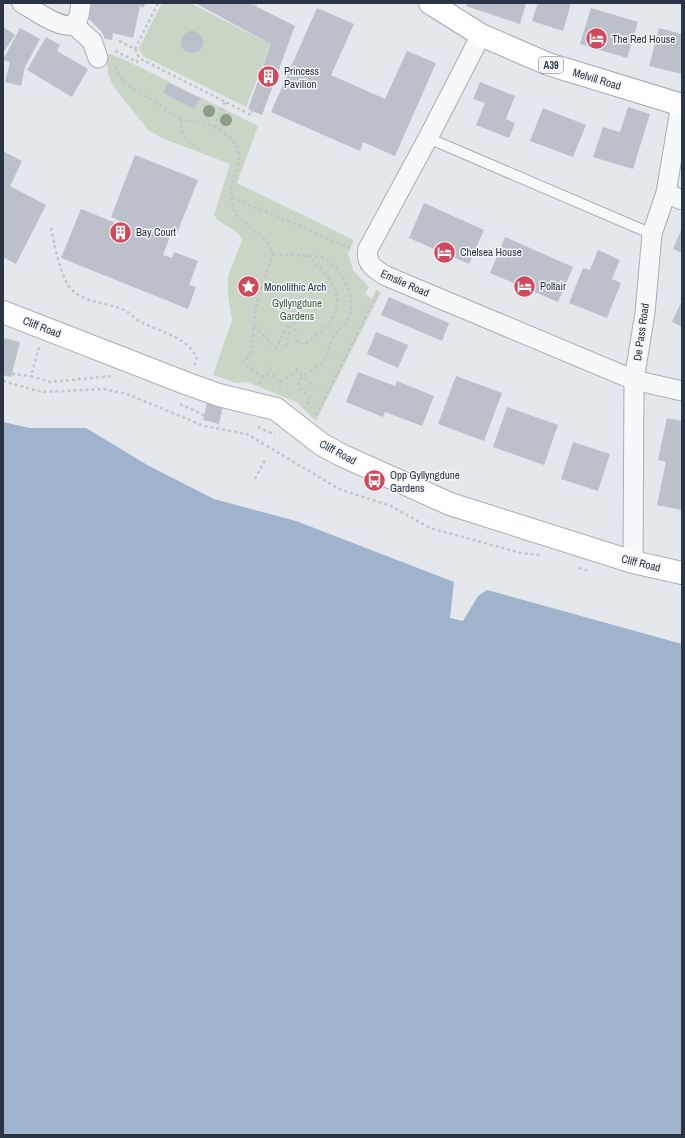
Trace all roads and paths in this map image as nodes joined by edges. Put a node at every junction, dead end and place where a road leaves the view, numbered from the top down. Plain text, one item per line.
1 (22, 3) edge
2 (81, 3) edge
3 (158, 3) edge
4 (430, 3) edge
5 (74, 24) junction
6 (481, 35) junction
7 (119, 41) dead end
8 (135, 49) junction
9 (139, 58) junction
10 (109, 61) junction
11 (225, 102) junction
12 (682, 105) edge
13 (252, 111) dead end
14 (181, 119) junction
15 (214, 127) junction
16 (428, 138) junction
17 (203, 151) dead end
18 (674, 196) edge
19 (231, 197) junction
20 (51, 228) dead end
21 (652, 234) junction
22 (273, 254) junction
23 (307, 255) junction
24 (366, 256) junction
25 (378, 291) dead end
26 (301, 296) dead end
27 (3, 312) edge
28 (293, 316) junction
29 (254, 326) junction
30 (40, 344) dead end
31 (286, 346) dead end
32 (272, 364) dead end
33 (12, 374) dead end
34 (267, 375) junction
35 (31, 376) junction
36 (112, 376) dead end
37 (262, 377) junction
38 (302, 377) junction
39 (634, 380) junction
40 (3, 381) edge
41 (280, 382) junction
42 (188, 384) junction
43 (314, 387) dead end
44 (257, 390) dead end
45 (682, 391) edge
46 (277, 397) dead end
47 (300, 412) dead end
48 (317, 414) dead end
49 (266, 458) dead end
50 (255, 479) dead end
51 (544, 555) dead end
52 (633, 562) junction
53 (572, 565) dead end
54 (593, 571) dead end
55 (682, 573) edge

1 - 5 street
2 - 5 street
3 - 8 path
4 - 6 street, Melvill Road / A39
5 - 10 street
6 - 12 street, Melvill Road / A39
6 - 16 street
7 - 8 path
8 - 9 path
9 - 10 path
9 - 11 path
10 - 14 path
11 - 13 path
11 - 15 path
12 - 18 street, De Pass Road
14 - 15 path
14 - 17 path
15 - 19 path
16 - 21 lane
16 - 24 street
18 - 21 street, De Pass Road
19 - 22 path
19 - 24 path
20 - 42 path
21 - 39 street, De Pass Road
22 - 23 path
22 - 29 path
23 - 28 path
23 - 38 path
24 - 39 street, Emslie Road
25 - 48 path
26 - 28 path
27 - 42 street, Cliff Road
28 - 29 path
28 - 31 path
29 - 37 path
30 - 35 path
32 - 34 path
33 - 35 path
34 - 37 path
34 - 41 path
35 - 36 path
37 - 44 path
38 - 41 path
38 - 43 path
38 - 47 path
39 - 45 street, Emslie Road
39 - 52 street, De Pass Road
40 - 51 path
41 - 46 path
42 - 52 street, Cliff Road
49 - 50 path
52 - 55 street, Cliff Road
53 - 54 path

